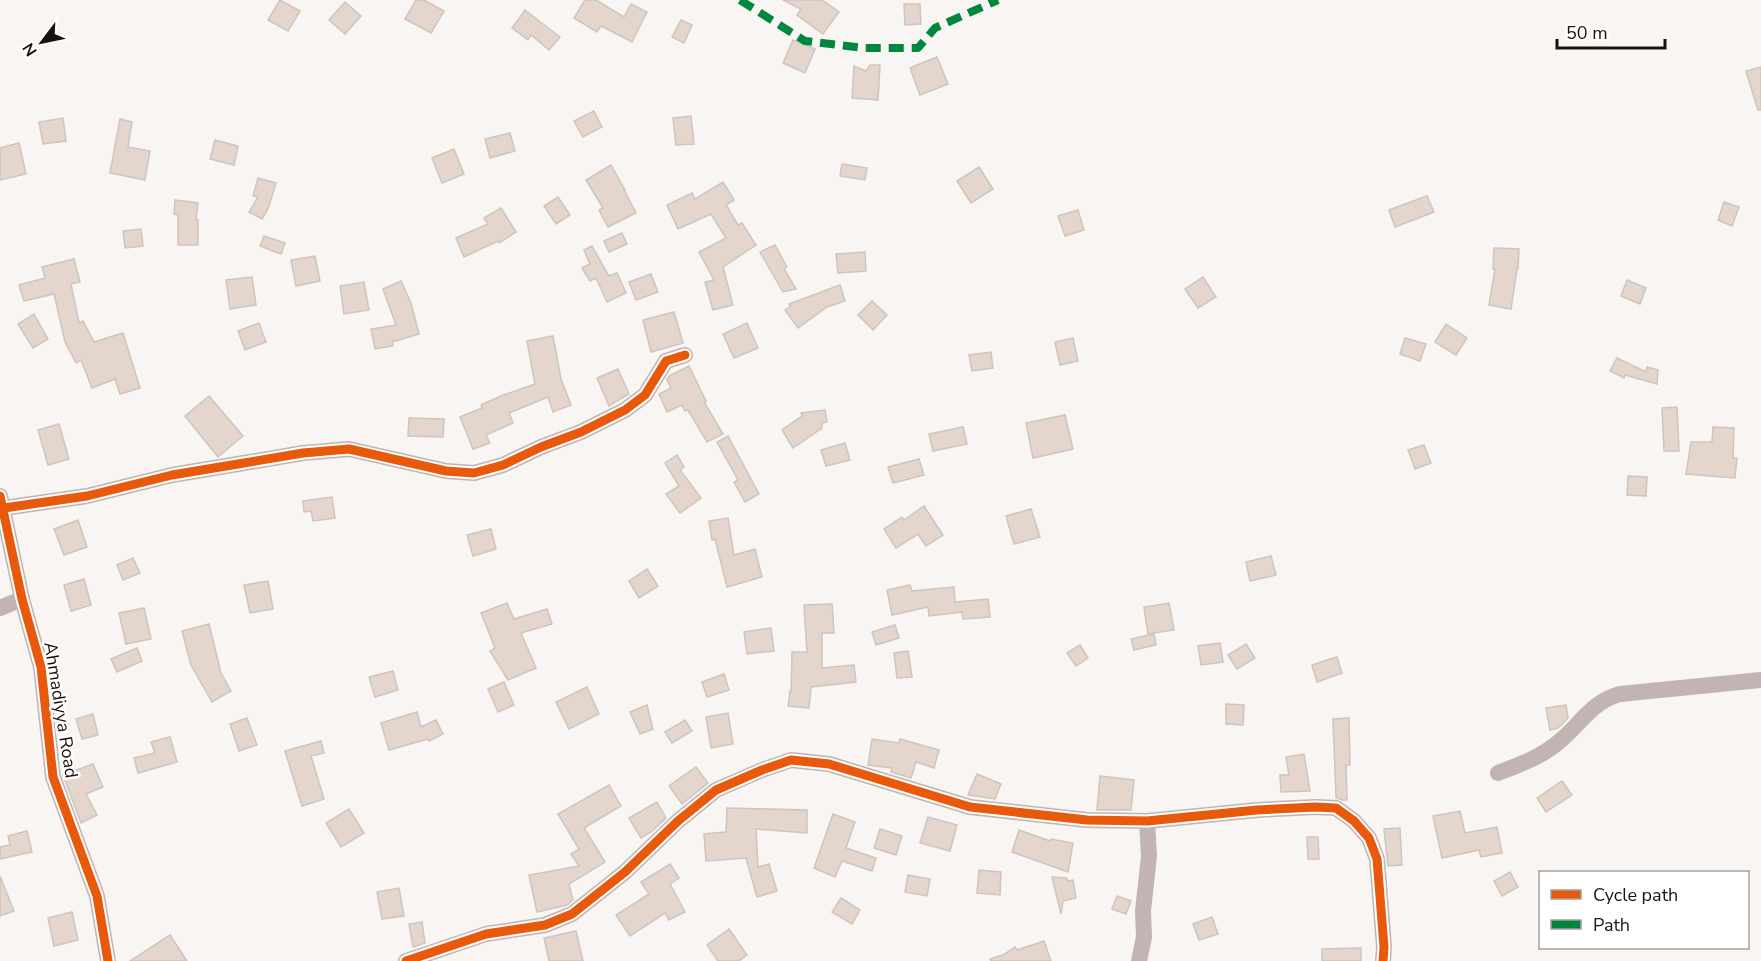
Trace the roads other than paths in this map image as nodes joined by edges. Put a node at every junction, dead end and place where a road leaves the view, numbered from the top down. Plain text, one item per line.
1 (685, 355) dead end
2 (2, 502) edge
3 (22, 599) junction
4 (0, 608) edge
5 (1761, 680) edge
6 (1498, 773) dead end
7 (1147, 821) junction
8 (108, 961) edge
9 (406, 961) edge
10 (1140, 961) edge
11 (1383, 961) edge

1 - 2 street
2 - 3 street, Ahmadiyya Road
3 - 4 street
3 - 8 street, Ahmadiyya Road
5 - 6 street
7 - 9 street
7 - 10 street
7 - 11 street

